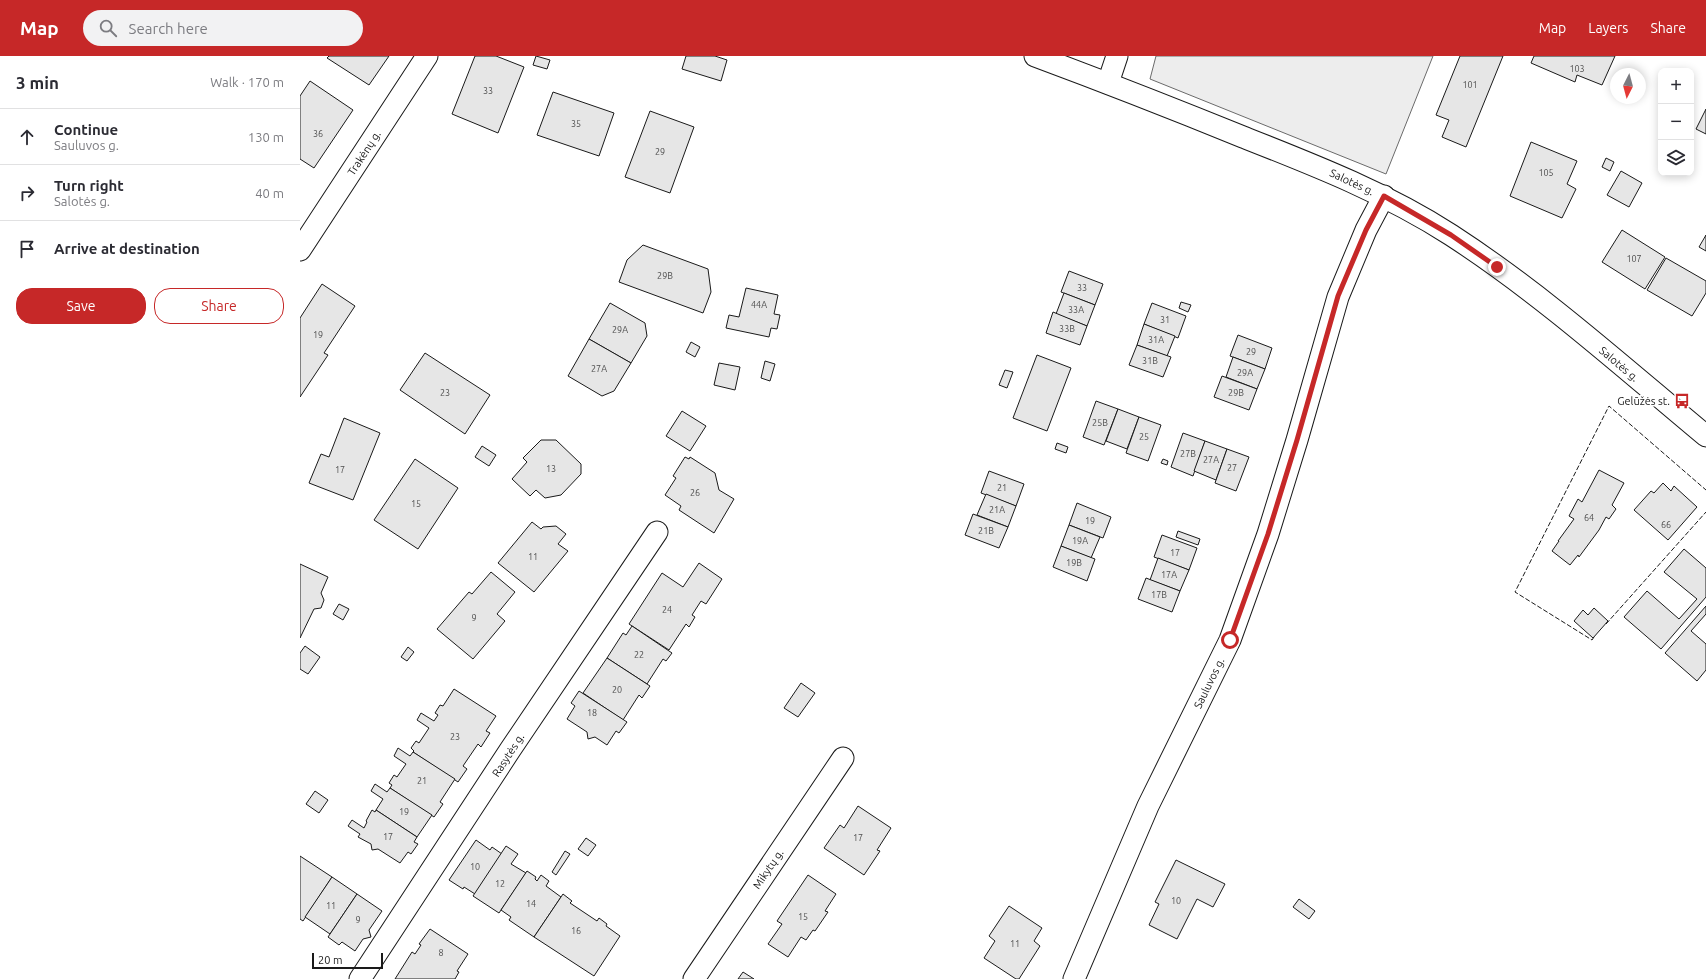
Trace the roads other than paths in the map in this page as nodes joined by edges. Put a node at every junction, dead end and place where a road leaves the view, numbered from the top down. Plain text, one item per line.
1 (427, 56) edge
2 (1035, 56) edge
3 (1117, 56) edge
4 (1108, 84) junction
5 (1384, 196) junction
6 (300, 250) edge
7 (1706, 436) edge
8 (657, 532) dead end
9 (843, 758) dead end
10 (360, 979) edge
11 (694, 979) edge
12 (1074, 979) edge

1 - 6 street, Trakėnų g.
2 - 4 street, Salotės g.
3 - 4 street
4 - 5 street, Salotės g.
5 - 7 street, Salotės g.
5 - 12 street, Sauluvos g.
8 - 10 street, Rasytės g.
9 - 11 street, Mikytų g.

